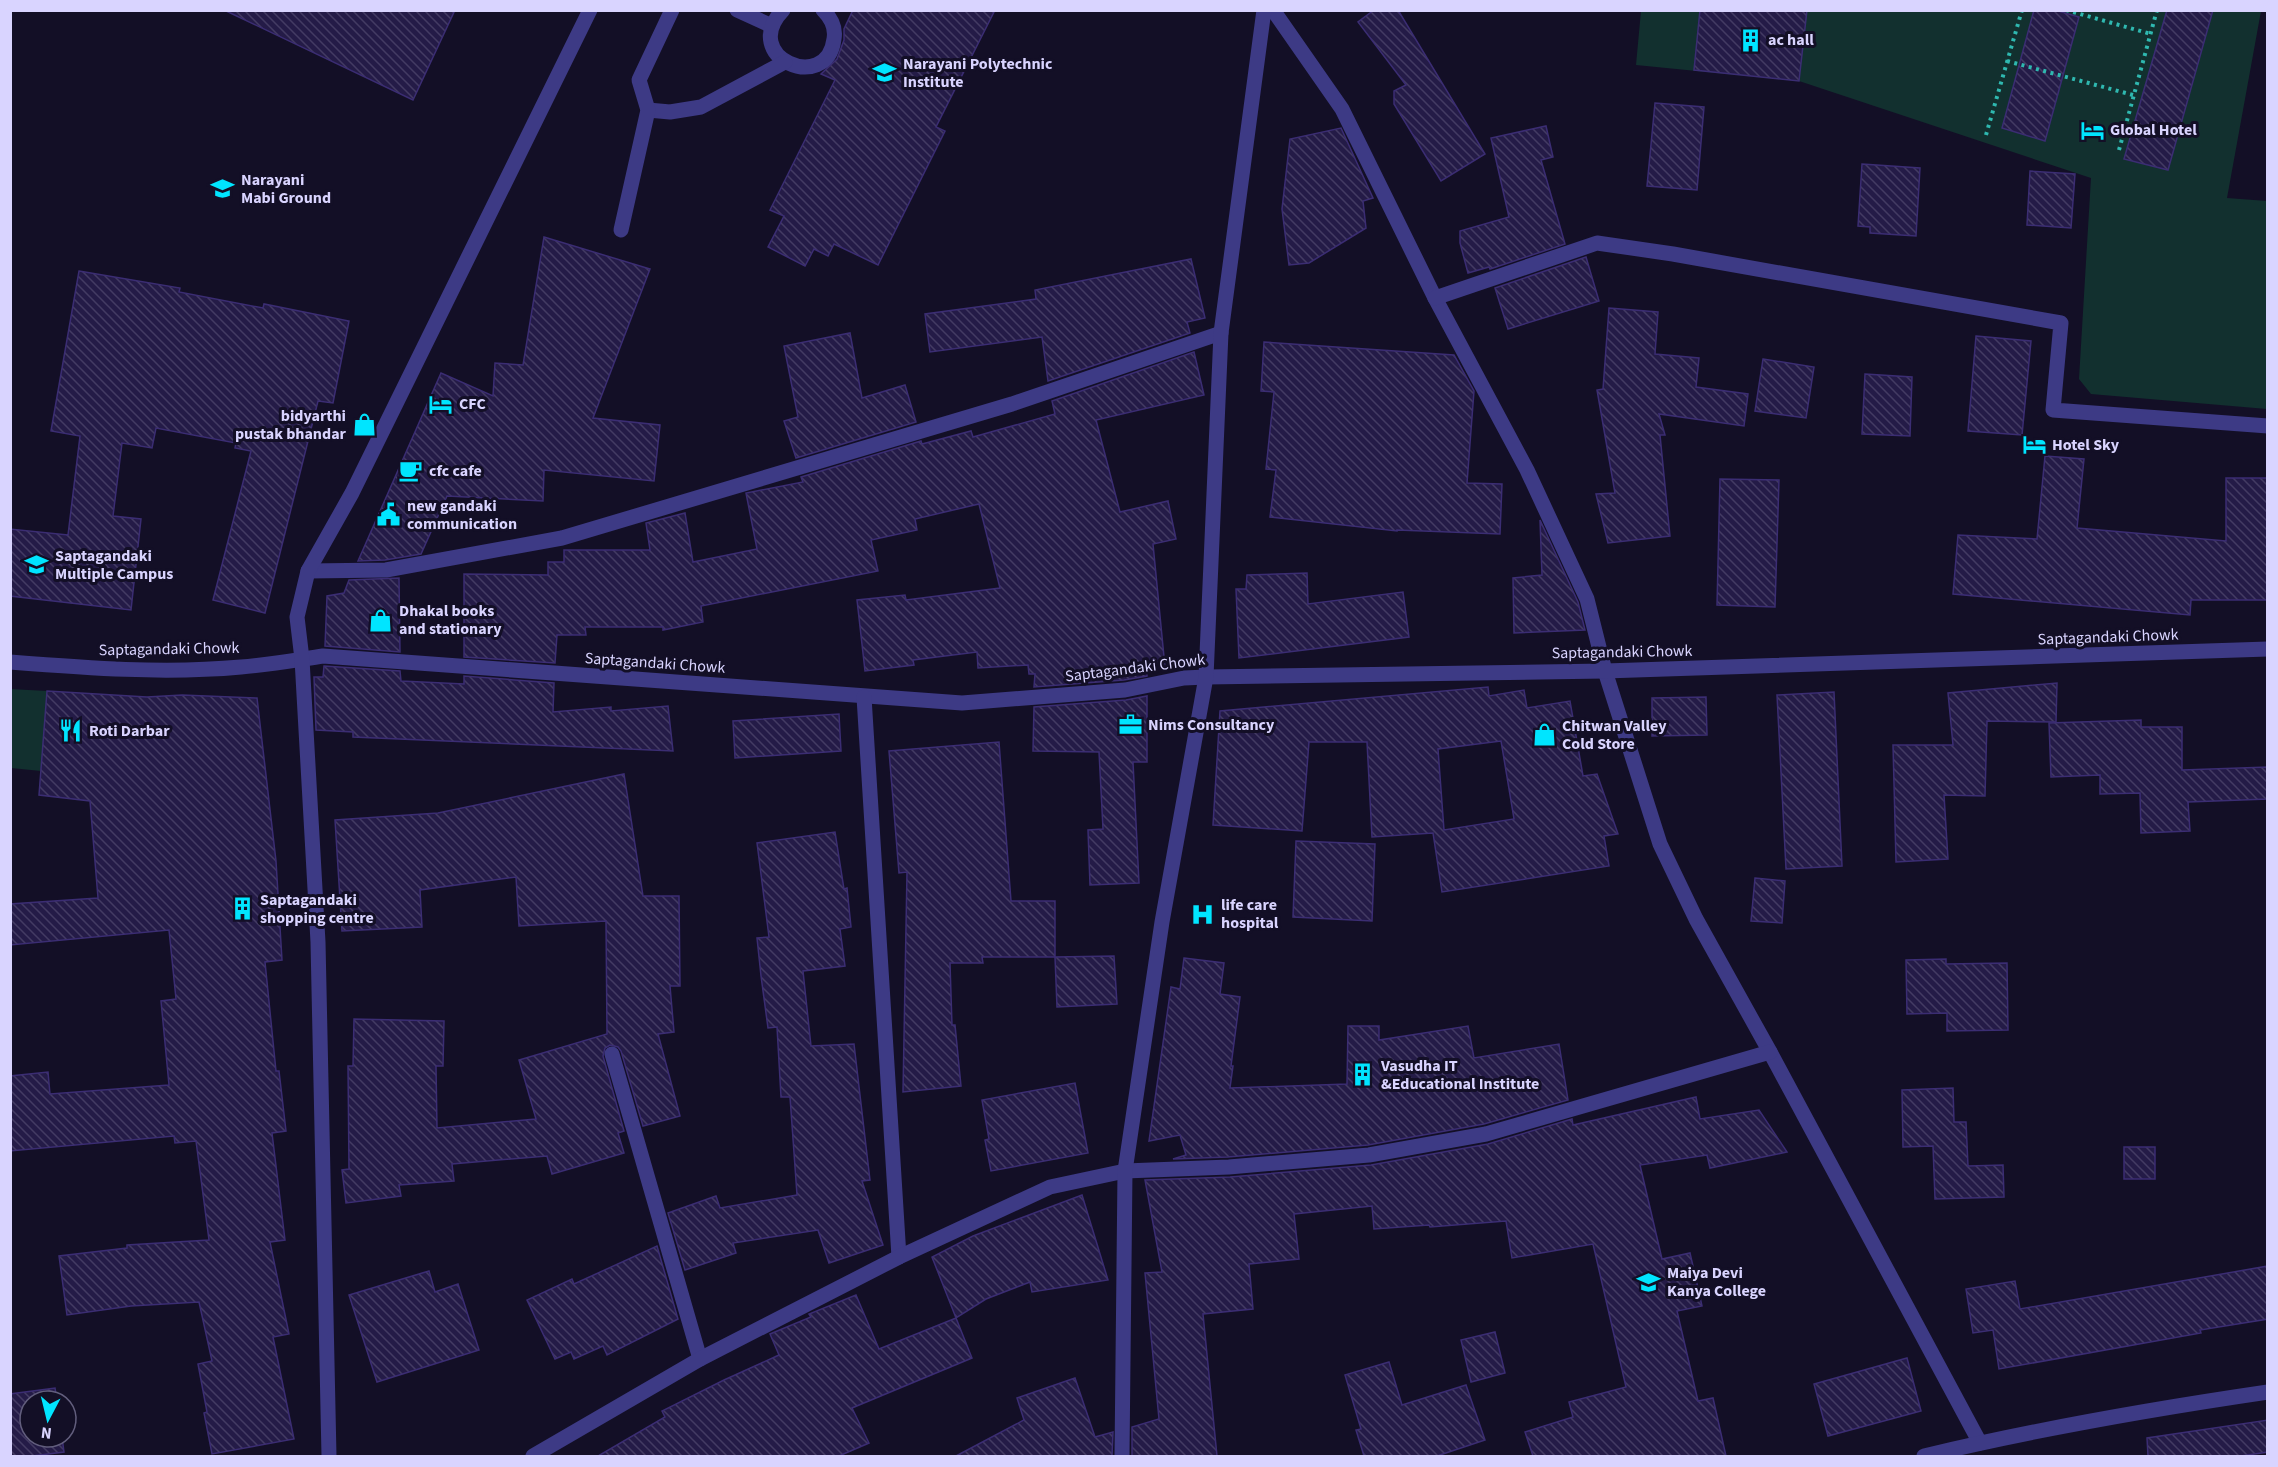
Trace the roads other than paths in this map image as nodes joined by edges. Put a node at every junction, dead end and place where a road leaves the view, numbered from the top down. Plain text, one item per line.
1 (590, 10) edge
2 (672, 10) edge
3 (737, 10) edge
4 (783, 10) edge
5 (823, 10) edge
6 (1264, 10) edge
7 (1273, 10) edge
8 (772, 26) junction
9 (785, 62) junction
10 (648, 110) junction
11 (621, 230) dead end
12 (1435, 298) junction
13 (1221, 333) junction
14 (2268, 426) edge
15 (308, 571) junction
16 (2268, 649) edge
17 (302, 659) junction
18 (10, 662) edge
19 (1605, 671) junction
20 (1206, 677) junction
21 (864, 697) junction
22 (1770, 1052) junction
23 (612, 1054) dead end
24 (1125, 1171) junction
25 (899, 1257) junction
26 (700, 1359) junction
27 (2268, 1392) edge
28 (1980, 1443) junction
29 (329, 1456) edge
30 (533, 1456) edge
31 (1122, 1456) edge
32 (1924, 1456) edge

1 - 15 street
2 - 10 street
3 - 8 street
4 - 8 street
5 - 9 street
6 - 13 street
7 - 12 street
8 - 9 street
9 - 10 street
10 - 11 street
12 - 14 street
12 - 19 street
13 - 15 street
13 - 20 street
15 - 17 street
16 - 19 street, Saptagandaki Chowk
17 - 18 street, Saptagandaki Chowk
17 - 21 street, Saptagandaki Chowk
17 - 29 street
19 - 20 street, Saptagandaki Chowk
19 - 22 street
20 - 21 street, Saptagandaki Chowk
20 - 24 street
21 - 25 street
22 - 24 street
22 - 28 street
23 - 26 street
24 - 25 street
24 - 31 street
25 - 26 street
26 - 30 street
27 - 28 street
28 - 32 street

